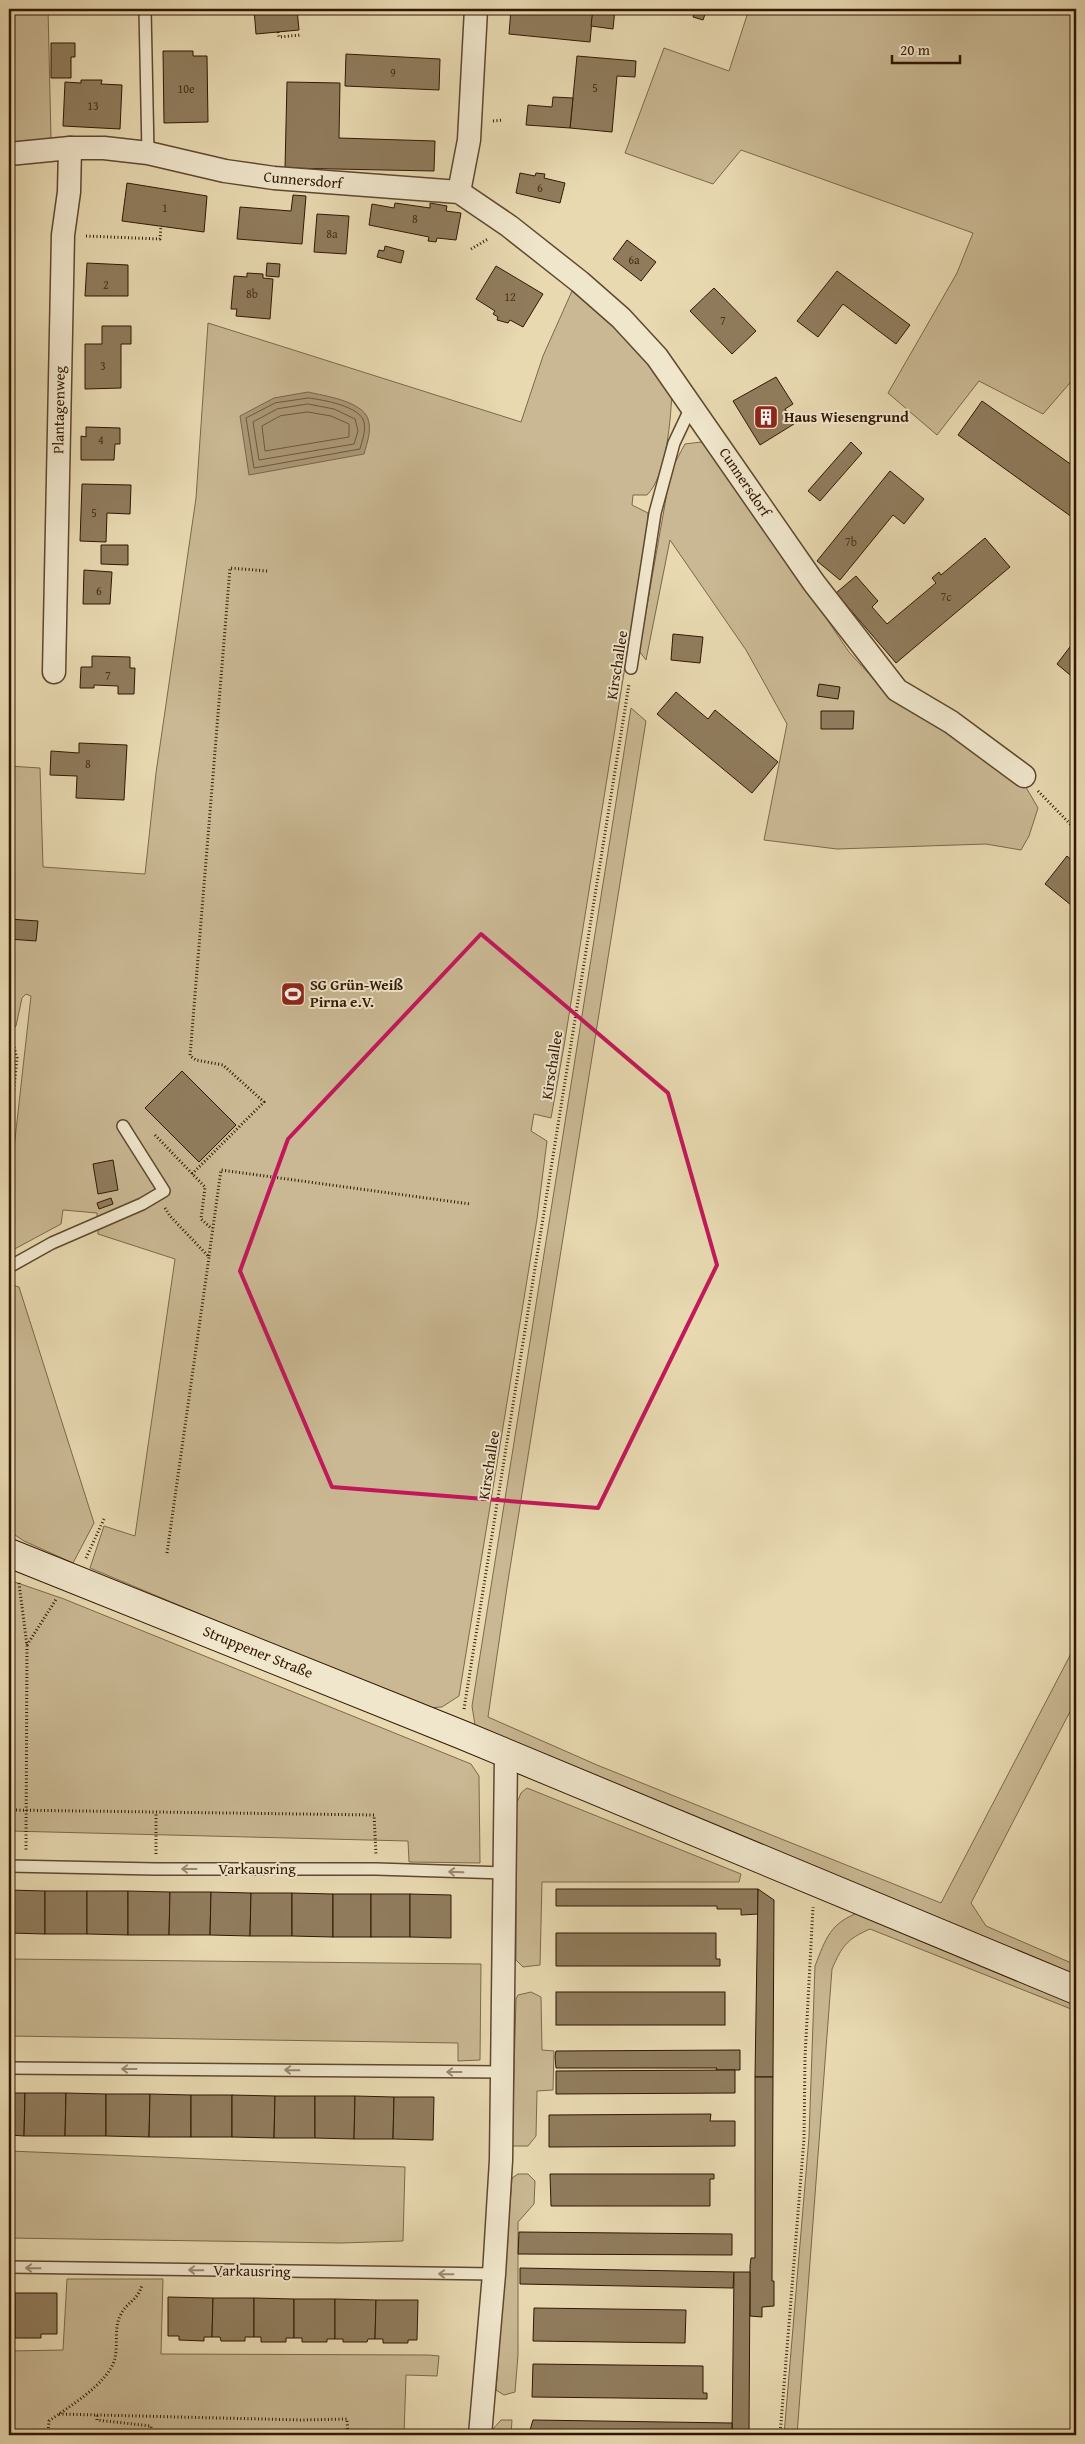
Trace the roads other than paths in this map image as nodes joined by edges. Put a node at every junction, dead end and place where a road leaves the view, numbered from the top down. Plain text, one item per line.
1 (145, 9) edge
2 (476, 9) edge
3 (70, 148) junction
4 (148, 153) junction
5 (9, 154) edge
6 (459, 192) junction
7 (692, 405) junction
8 (631, 668) road end
9 (54, 672) dead end
10 (1024, 776) road end
11 (123, 1126) dead end
12 (9, 1267) edge
13 (12, 1554) edge
14 (506, 1755) junction
15 (9, 1866) edge
16 (505, 1873) junction
17 (1076, 1990) edge
18 (9, 2068) edge
19 (503, 2072) junction
20 (9, 2267) edge
21 (494, 2274) junction
22 (480, 2435) edge

1 - 4 lane
2 - 6 street
3 - 4 street, Cunnersdorf
3 - 5 street, Cunnersdorf
3 - 9 street, Plantagenweg
4 - 6 street, Cunnersdorf
6 - 7 street, Cunnersdorf
7 - 8 lane, Kirschallee
7 - 10 street, Cunnersdorf
11 - 12 lane
13 - 14 main road, Struppener Straße
14 - 16 street
14 - 17 main road, Struppener Straße
16 -> 15 lane, Varkausring
16 - 19 street
19 -> 18 lane
19 - 21 street
21 -> 20 lane, Varkausring
21 - 22 street

